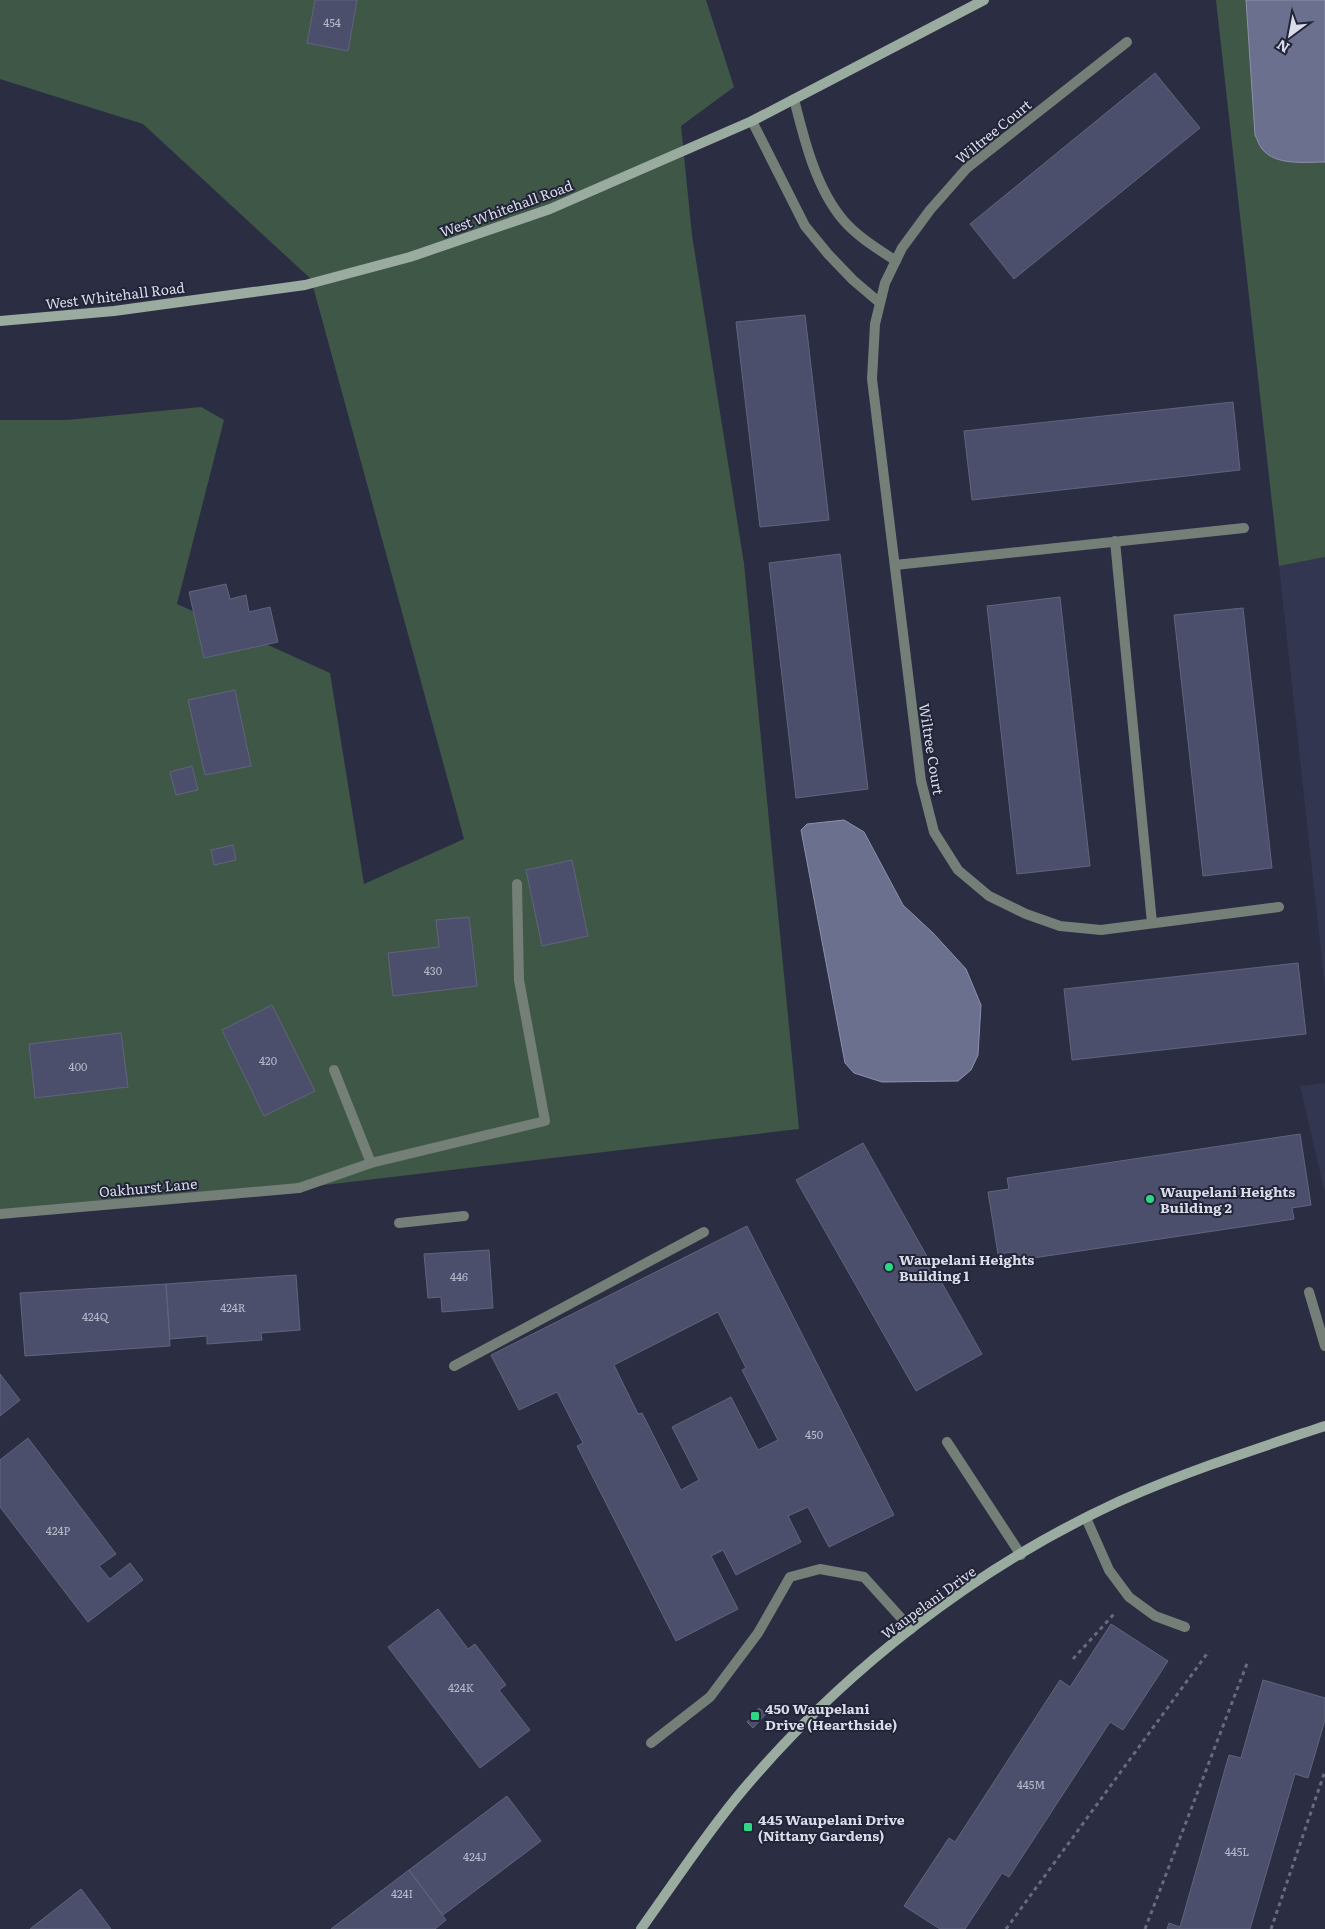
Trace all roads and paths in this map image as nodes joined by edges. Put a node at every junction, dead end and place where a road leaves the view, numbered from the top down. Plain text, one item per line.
1 (984, 0) edge
2 (1127, 42) dead end
3 (794, 99) junction
4 (752, 121) junction
5 (896, 260) junction
6 (880, 303) junction
7 (0, 322) edge
8 (1244, 528) dead end
9 (1115, 542) junction
10 (895, 565) junction
11 (516, 884) dead end
12 (1279, 907) dead end
13 (1152, 923) junction
14 (334, 1070) dead end
15 (371, 1163) junction
16 (0, 1214) edge
17 (464, 1216) dead end
18 (399, 1223) dead end
19 (704, 1232) dead end
20 (1309, 1292) dead end
21 (1325, 1346) edge
22 (454, 1366) dead end
23 (1325, 1426) edge
24 (947, 1442) dead end
25 (1086, 1518) junction
26 (1021, 1554) junction
27 (1129, 1597) junction
28 (1185, 1627) dead end
29 (911, 1629) junction
30 (1209, 1651) dead end
31 (1073, 1659) dead end
32 (1248, 1661) dead end
33 (650, 1743) dead end
34 (1325, 1771) edge
35 (641, 1929) edge
36 (1006, 1929) edge
37 (1145, 1929) edge
38 (1272, 1929) edge

1 - 3 main road, West Whitehall Road
2 - 5 street, Wiltree Court
3 - 4 main road, West Whitehall Road
3 - 5 street
4 - 6 street
4 - 7 main road, West Whitehall Road
5 - 6 street, Wiltree Court
6 - 10 street, Wiltree Court
8 - 9 street
9 - 10 street
9 - 13 street
10 - 13 street, Wiltree Court
11 - 15 street, Oakhurst Lane
12 - 13 street, Wiltree Court
14 - 15 street
15 - 16 street, Oakhurst Lane
17 - 18 street
19 - 22 street
20 - 21 street
23 - 25 main road, Waupelani Drive
24 - 26 street
25 - 26 main road, Waupelani Drive
25 - 27 street
26 - 29 main road, Waupelani Drive
27 - 28 street
27 - 31 path
29 - 33 street
29 - 35 main road, Waupelani Drive
30 - 36 path
32 - 37 path
34 - 38 path

